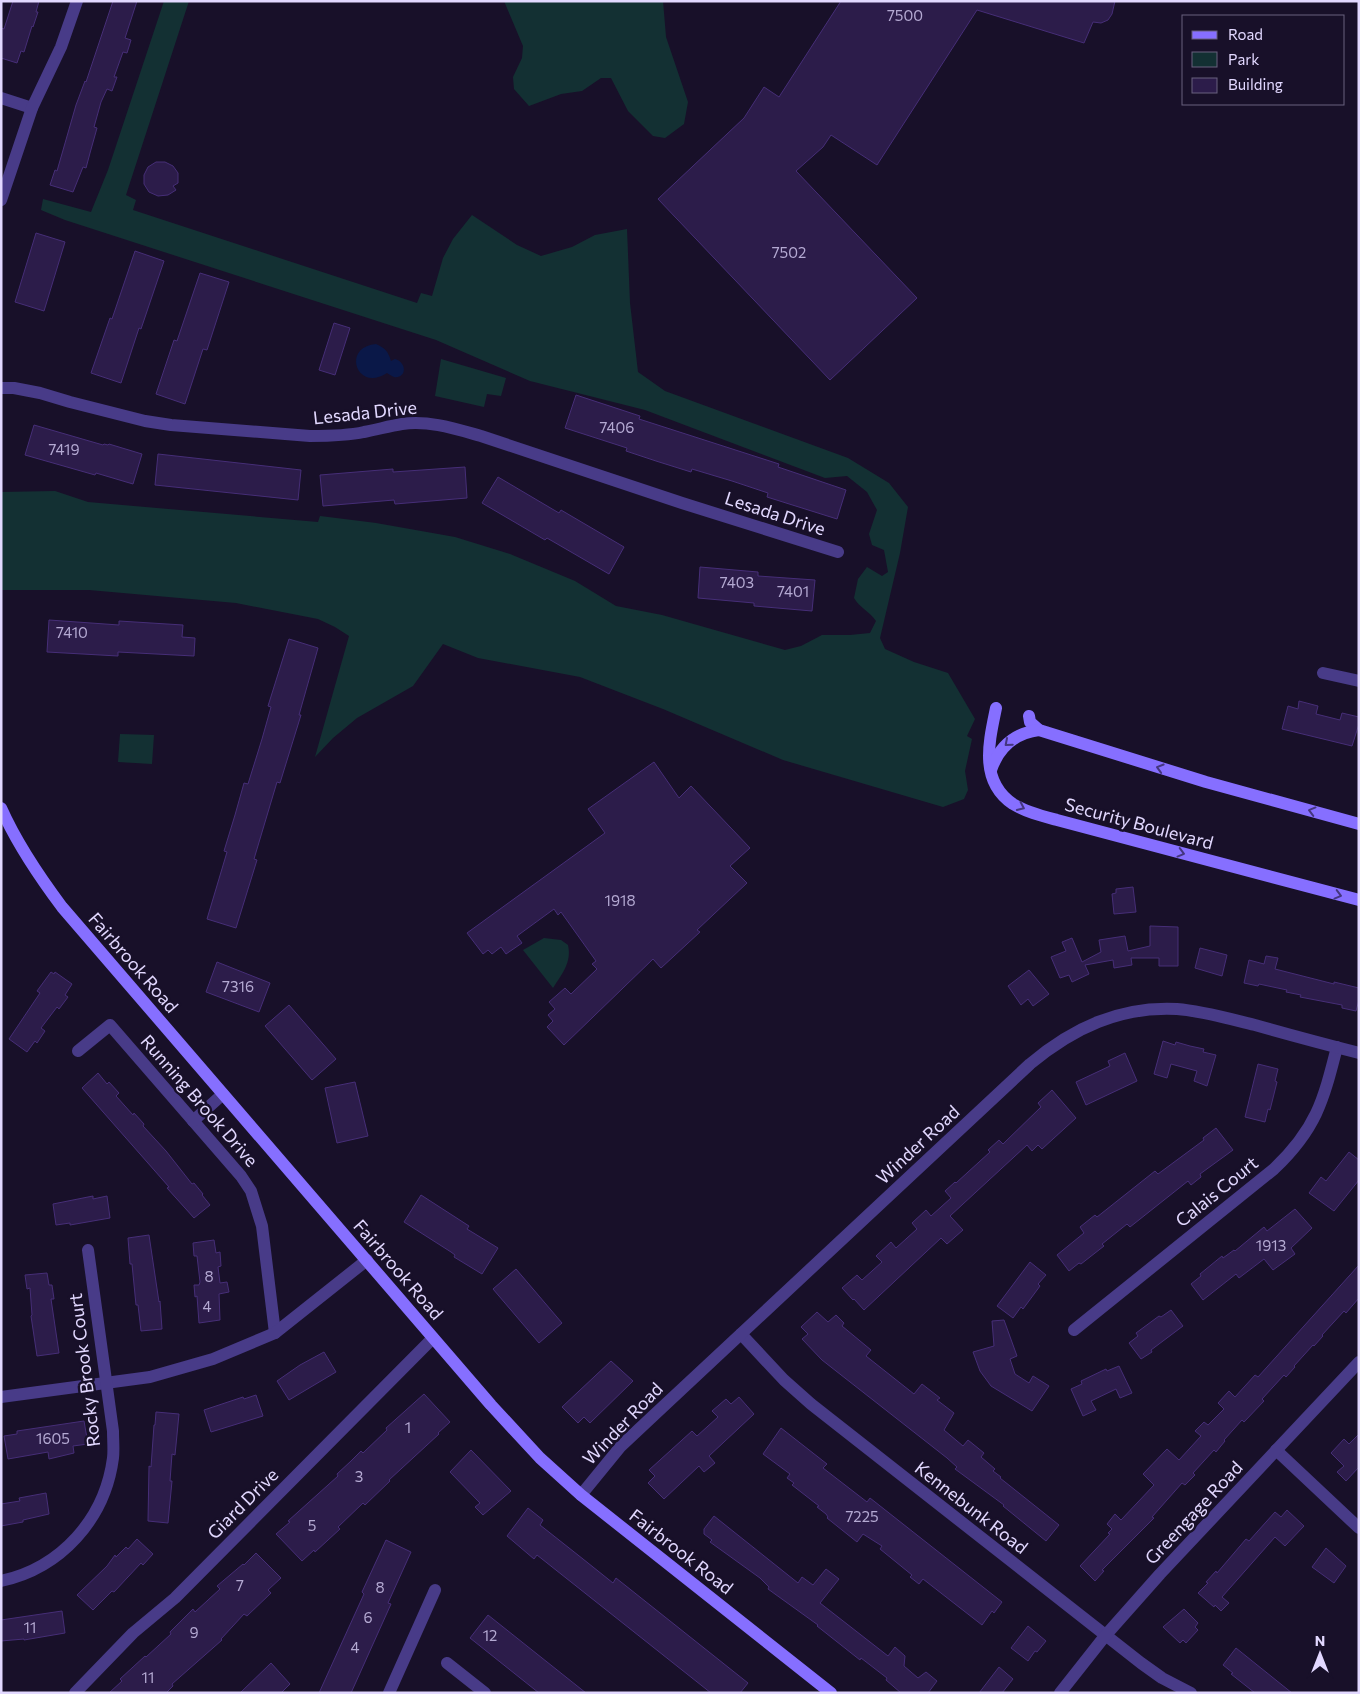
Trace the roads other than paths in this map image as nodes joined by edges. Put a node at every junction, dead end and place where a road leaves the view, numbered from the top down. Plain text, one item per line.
1 (77, 1) edge
2 (1, 98) edge
3 (32, 108) junction
4 (1, 200) edge
5 (1, 388) edge
6 (838, 552) dead end
7 (1323, 673) dead end
8 (1359, 682) edge
9 (996, 708) dead end
10 (1029, 716) dead end
11 (1039, 730) junction
12 (990, 772) junction
13 (1, 808) edge
14 (1359, 824) edge
15 (1359, 900) edge
16 (1337, 1048) junction
17 (78, 1051) dead end
18 (1359, 1053) edge
19 (223, 1094) junction
20 (193, 1121) junction
21 (88, 1250) dead end
22 (367, 1260) junction
23 (1074, 1330) dead end
24 (275, 1333) junction
25 (741, 1334) junction
26 (433, 1338) junction
27 (1359, 1362) edge
28 (105, 1383) junction
29 (1, 1397) edge
30 (1276, 1450) junction
31 (581, 1495) junction
32 (1359, 1528) edge
33 (1, 1581) edge
34 (435, 1590) dead end
35 (1105, 1636) junction
36 (447, 1663) dead end
37 (75, 1693) edge
38 (389, 1693) edge
39 (485, 1693) edge
40 (832, 1693) edge
41 (1060, 1693) edge
42 (1191, 1693) edge

1 - 3 street
2 - 3 street
3 - 4 street
5 - 6 street, Lesada Drive
7 - 8 street
9 - 12 street, Security Boulevard
10 - 11 street
11 -> 12 street
14 -> 11 street
12 -> 15 street, Security Boulevard
13 - 19 street, Fairbrook Road
16 - 18 street, Winder Road
16 - 23 street, Calais Court
16 - 25 street, Winder Road
17 - 20 street, Running Brook Drive
19 - 20 street
19 - 22 street, Fairbrook Road
20 - 24 street, Running Brook Drive
21 - 28 street, Rocky Brook Court
22 - 24 street
22 - 26 street, Fairbrook Road
24 - 28 street
25 - 31 street, Winder Road
25 - 35 street, Kennebunk Road
26 - 31 street, Fairbrook Road
26 - 37 street, Giard Drive
27 - 30 street, Greengage Road
28 - 29 street
28 - 33 street, Rocky Brook Court
30 - 32 street
30 - 35 street, Greengage Road
31 - 40 street, Fairbrook Road
34 - 38 street
35 - 41 street, Greengage Road
35 - 42 street, Kennebunk Road
36 - 39 street

